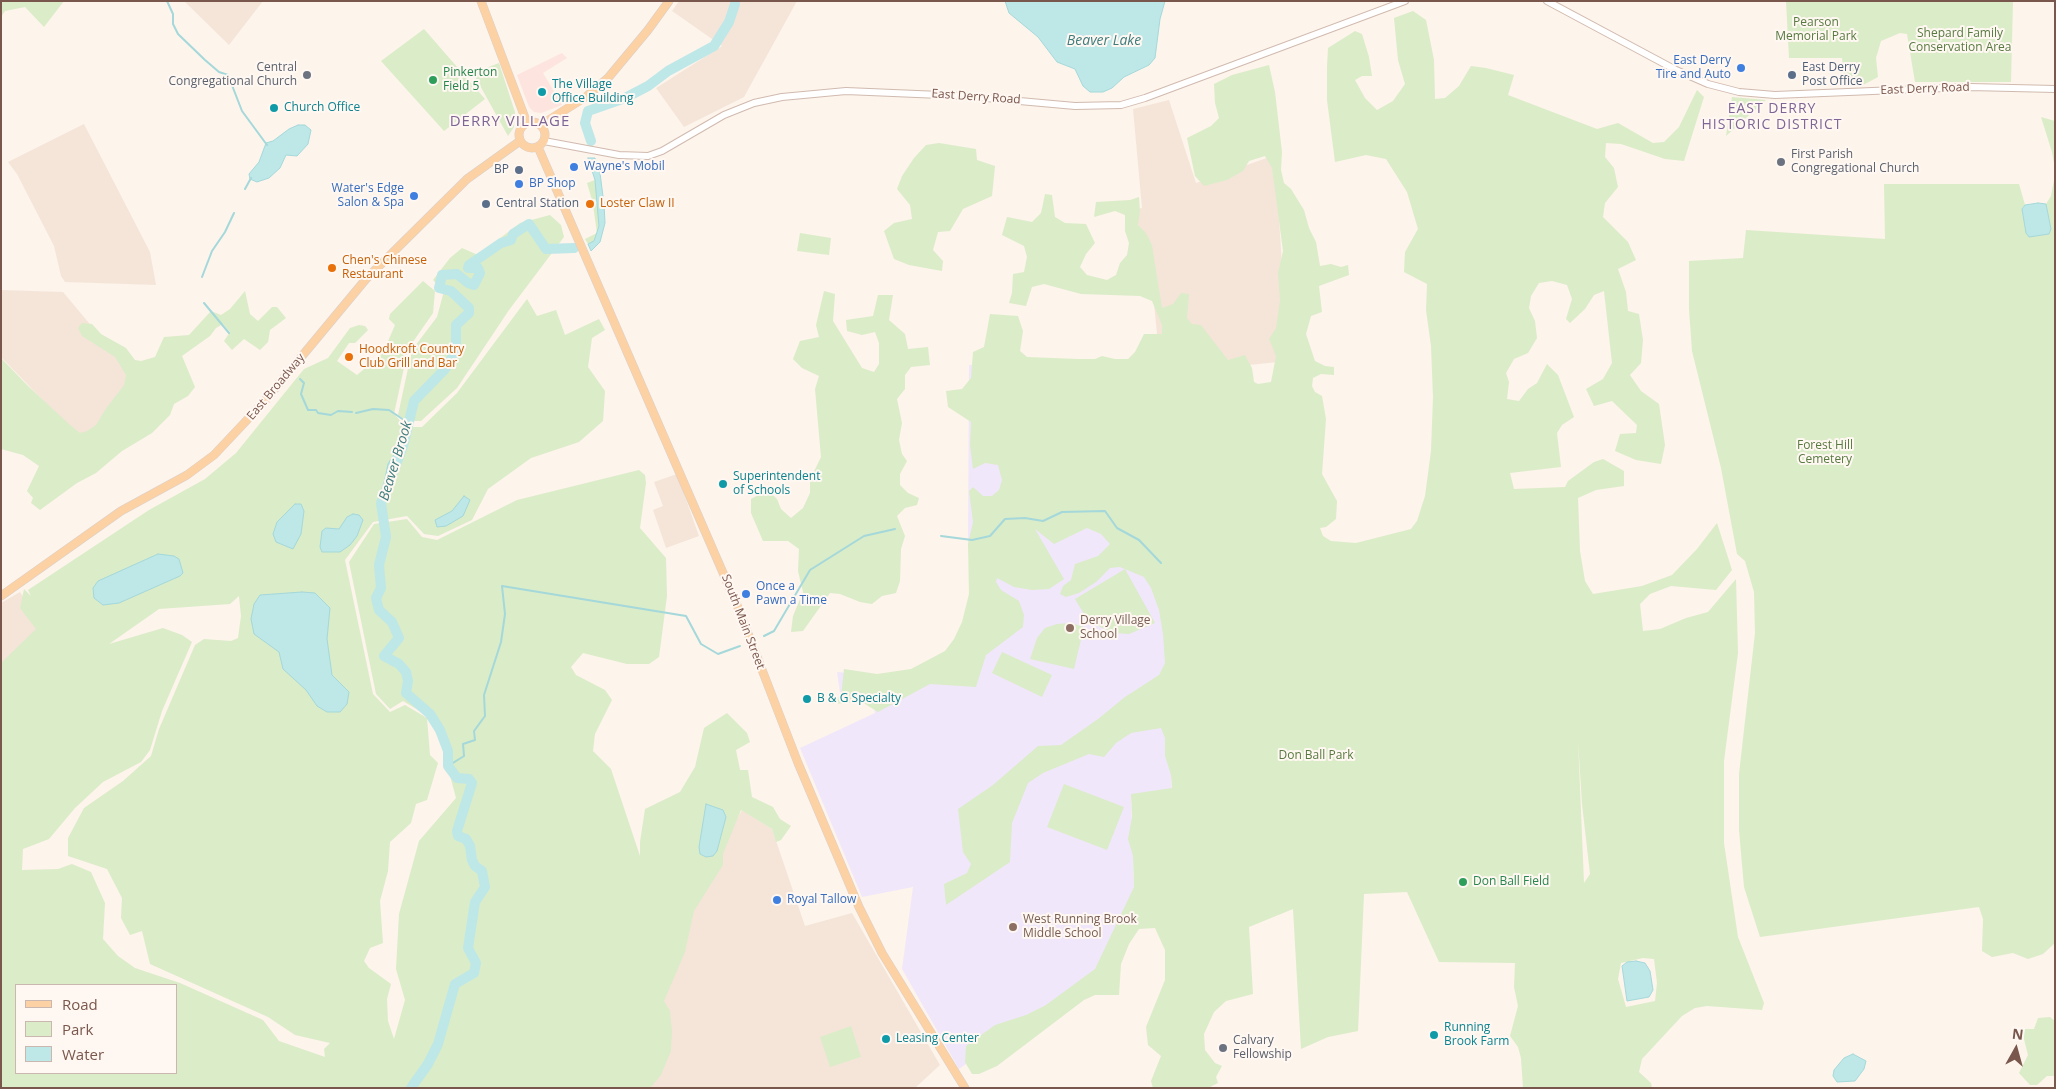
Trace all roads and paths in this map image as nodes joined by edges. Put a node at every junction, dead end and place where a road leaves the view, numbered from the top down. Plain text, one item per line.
1 (481, 1) edge
2 (668, 1) edge
3 (1405, 1) edge
4 (1547, 1) edge
5 (2055, 89) edge
6 (527, 123) junction
7 (540, 125) junction
8 (520, 141) junction
9 (544, 141) junction
10 (538, 147) junction
11 (1, 596) edge
12 (965, 1088) edge

1 - 6 main road
2 - 7 main road
3 - 9 street, East Derry Road
4 - 5 street, East Derry Road
6 - 7 main road
6 - 8 main road
7 - 9 main road
8 - 10 main road
8 - 11 main road, East Broadway
9 - 10 main road
10 - 12 main road, South Main Street

